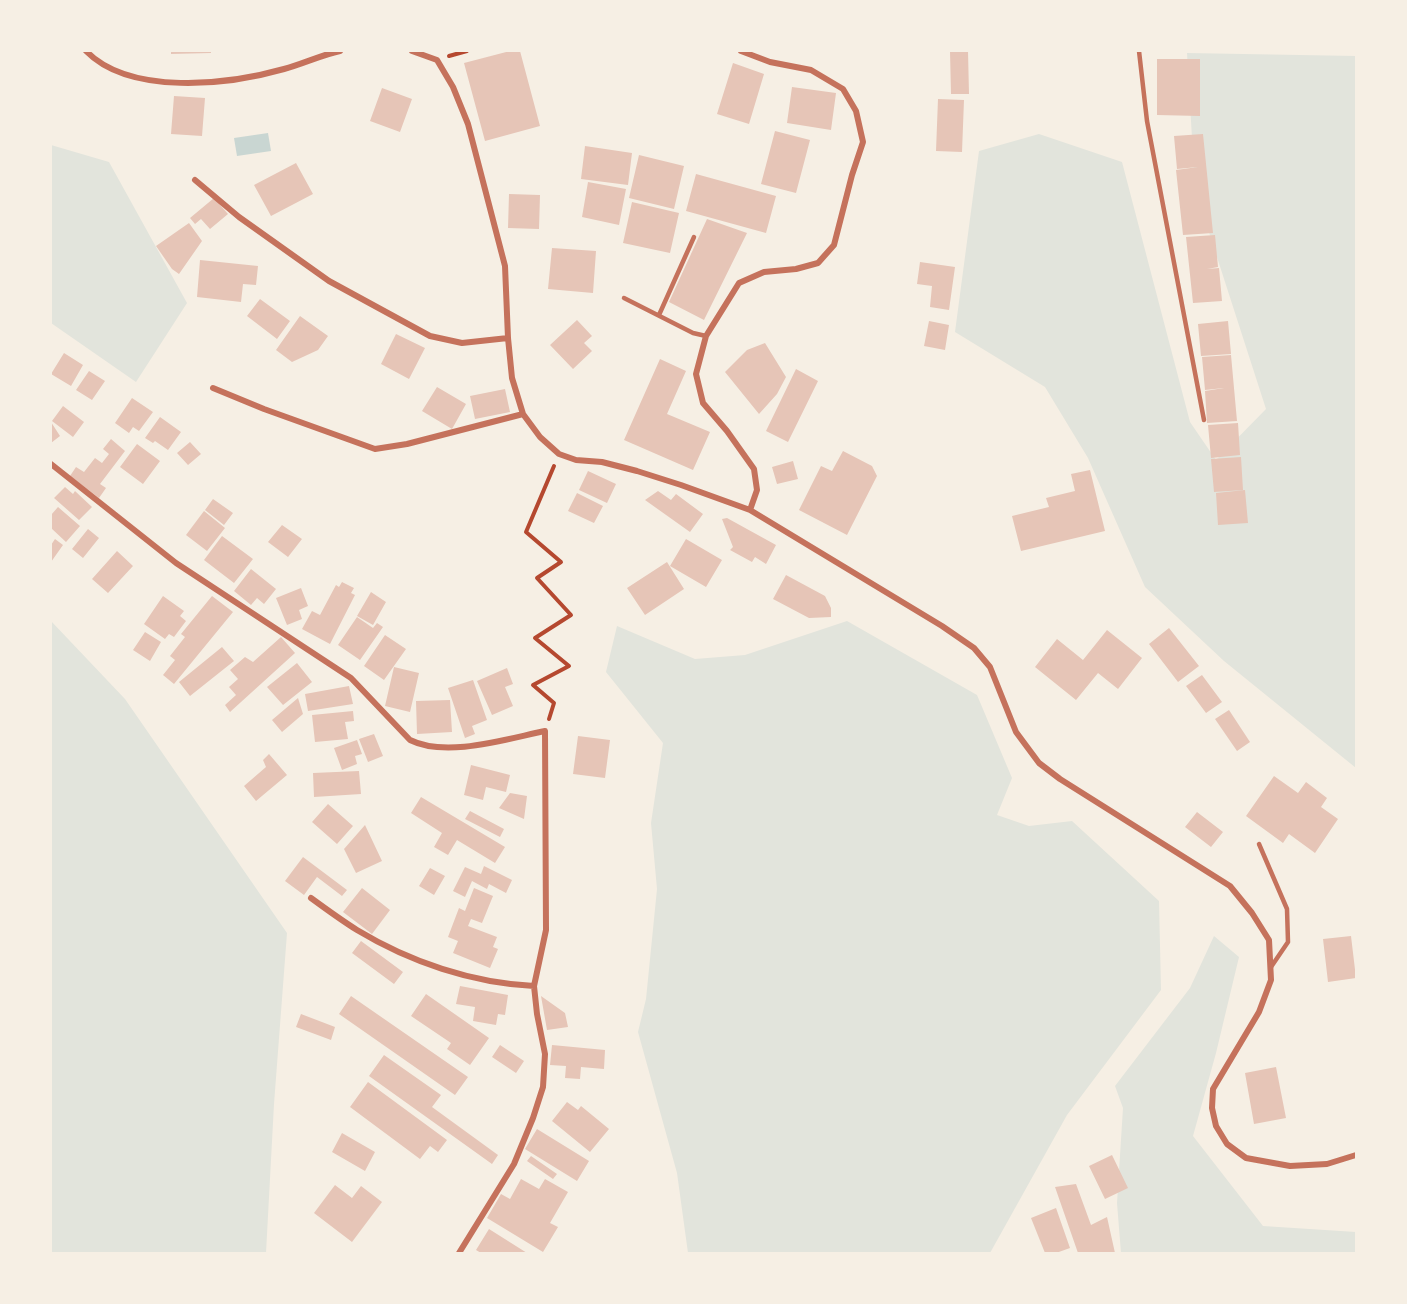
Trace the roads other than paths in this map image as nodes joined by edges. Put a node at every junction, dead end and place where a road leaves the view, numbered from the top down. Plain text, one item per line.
1 (86, 51) edge
2 (340, 51) edge
3 (412, 51) edge
4 (741, 51) edge
5 (1139, 51) edge
6 (195, 180) dead end
7 (694, 237) dead end
8 (624, 298) dead end
9 (659, 315) junction
10 (706, 336) junction
11 (508, 338) junction
12 (213, 388) dead end
13 (523, 414) junction
14 (1204, 420) dead end
15 (51, 464) edge
16 (750, 510) junction
17 (1259, 844) dead end
18 (311, 898) dead end
19 (1270, 967) junction
20 (534, 986) junction
21 (1356, 1155) edge
22 (459, 1253) edge

1 - 2 street
3 - 11 street
4 - 10 street
5 - 14 lane
6 - 11 street
7 - 9 lane
8 - 9 lane
9 - 10 lane
10 - 16 street
11 - 13 street
12 - 13 street
13 - 16 street
15 - 20 street
16 - 19 street
17 - 19 lane
18 - 20 street
19 - 21 street
20 - 22 street

